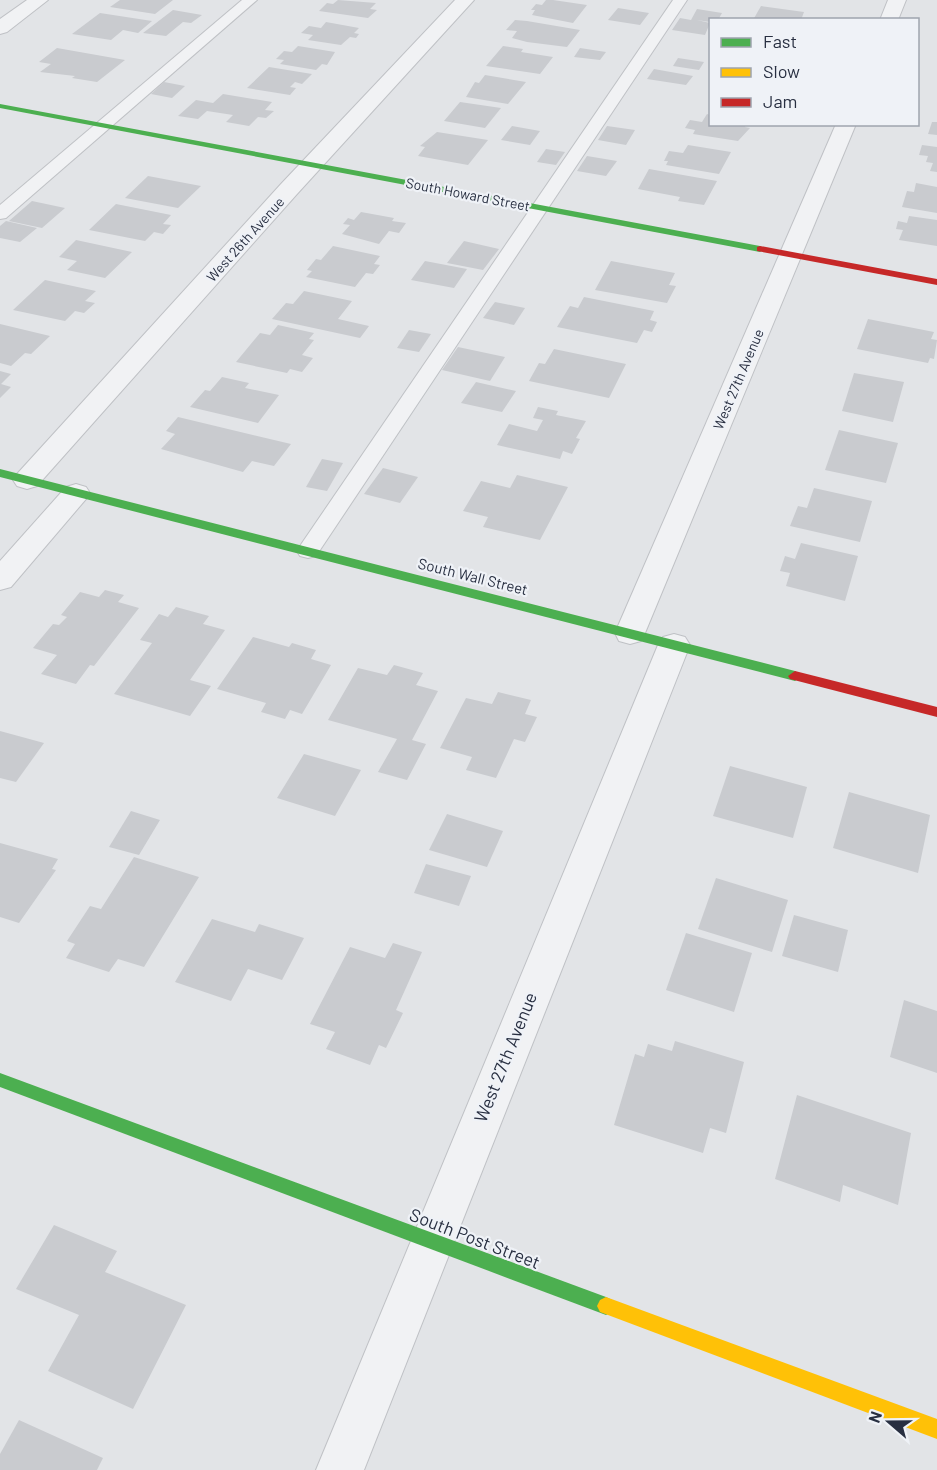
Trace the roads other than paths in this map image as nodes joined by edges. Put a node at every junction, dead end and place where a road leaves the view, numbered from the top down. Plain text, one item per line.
1 (39, 0) edge
2 (250, 0) edge
3 (465, 0) edge
4 (680, 0) edge
5 (897, 0) edge
6 (890, 18) edge
7 (0, 28) edge
8 (0, 106) edge
9 (103, 126) junction
10 (845, 126) edge
11 (311, 165) junction
12 (542, 208) junction
13 (0, 214) edge
14 (791, 255) junction
15 (937, 282) edge
16 (0, 473) edge
17 (27, 480) junction
18 (76, 493) junction
19 (308, 551) junction
20 (0, 580) edge
21 (630, 633) junction
22 (674, 645) junction
23 (937, 712) edge
24 (0, 1080) edge
25 (432, 1241) junction
26 (937, 1429) edge
27 (340, 1470) edge

1 - 7 street
2 - 9 lane
3 - 11 street, West 26th Avenue
4 - 12 lane
5 - 6 street
8 - 9 street, South Howard Street
9 - 11 street, South Howard Street
9 - 13 lane
10 - 14 street, West 27th Avenue
11 - 12 street, South Howard Street
11 - 17 street, West 26th Avenue
12 - 14 street, South Howard Street
12 - 19 lane
14 - 15 street, South Howard Street
14 - 21 street, West 27th Avenue
16 - 17 street, South Wall Street
17 - 18 street, South Wall Street
18 - 19 street, South Wall Street
18 - 20 street
19 - 21 street, South Wall Street
21 - 22 street, South Wall Street
22 - 23 street, South Wall Street
22 - 25 street, West 27th Avenue
24 - 25 street, South Post Street
25 - 26 street, South Post Street
25 - 27 street, West 27th Avenue

